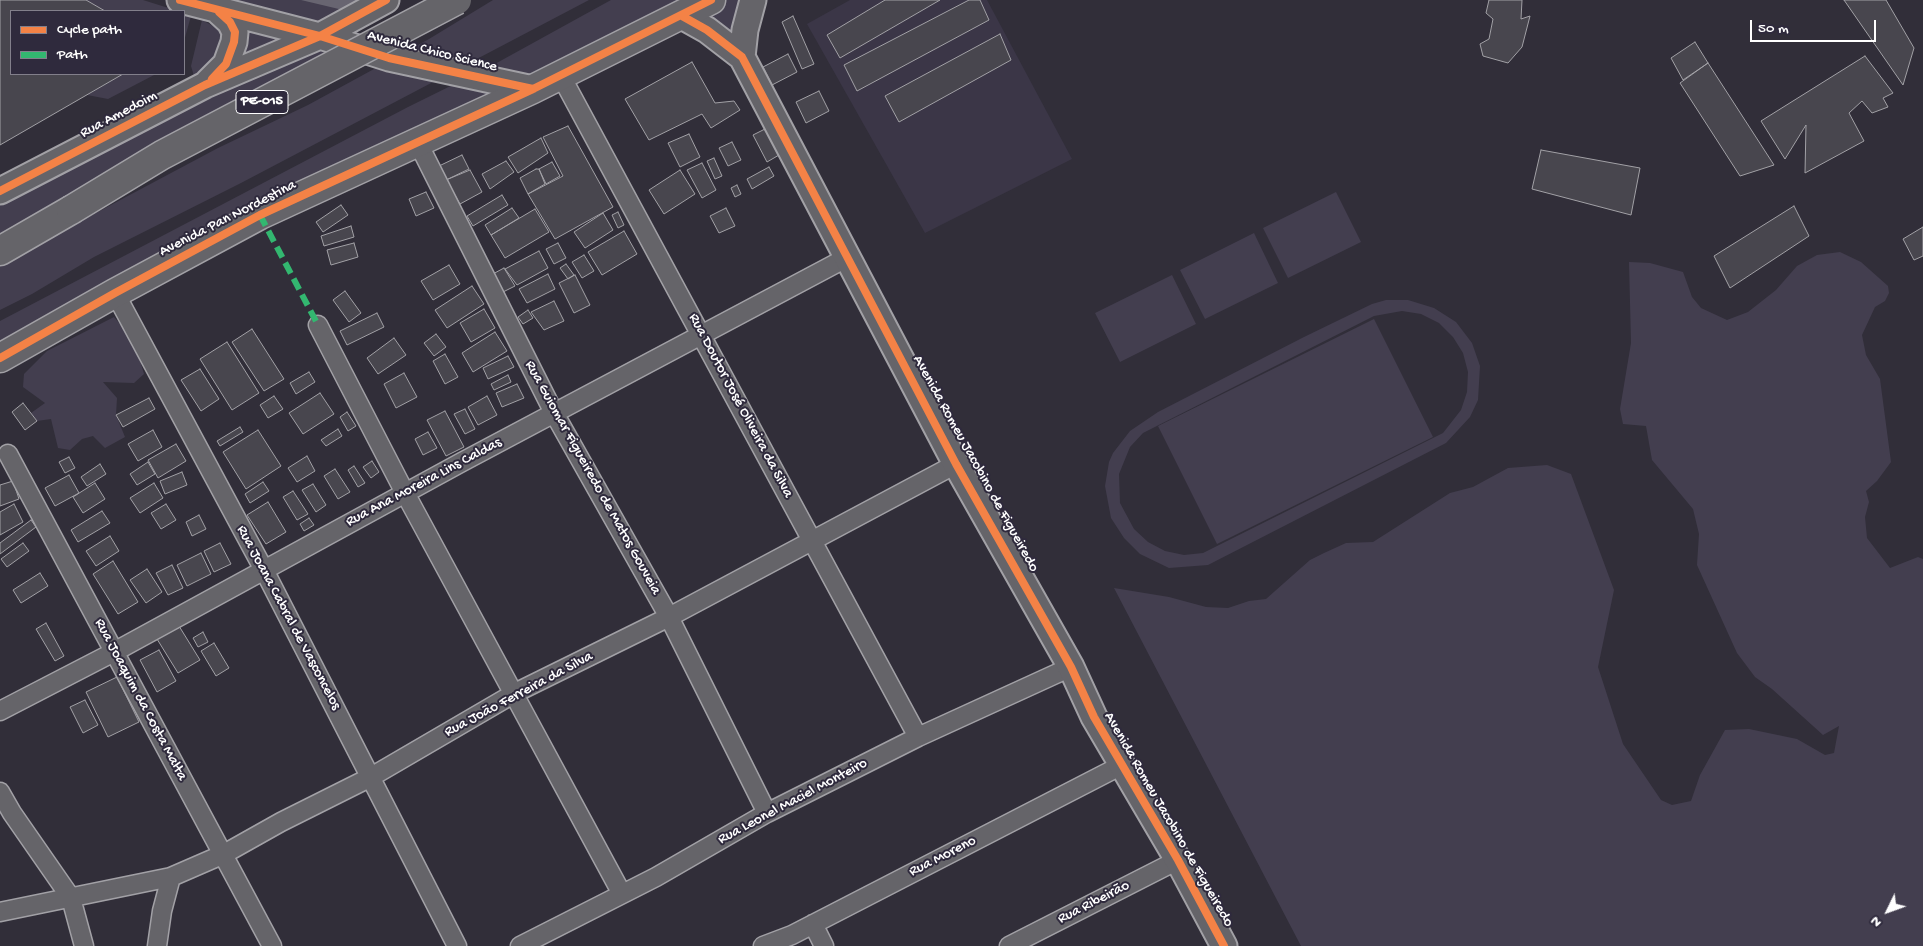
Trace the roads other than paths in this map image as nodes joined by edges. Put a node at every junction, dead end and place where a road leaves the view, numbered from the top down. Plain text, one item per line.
1 (180, 0) edge
2 (457, 0) edge
3 (710, 0) edge
4 (753, 0) edge
5 (384, 1) edge
6 (219, 12) junction
7 (682, 16) junction
8 (320, 36) junction
9 (742, 56) junction
10 (389, 58) junction
11 (561, 76) junction
12 (205, 85) junction
13 (532, 89) junction
14 (418, 143) junction
15 (0, 191) edge
16 (0, 251) edge
17 (848, 257) junction
18 (116, 293) junction
19 (318, 325) dead end
20 (702, 334) junction
21 (0, 358) edge
22 (554, 414) junction
23 (8, 454) dead end
24 (956, 464) junction
25 (405, 493) junction
26 (811, 541) junction
27 (264, 570) junction
28 (669, 617) junction
29 (114, 652) junction
30 (1071, 667) junction
31 (514, 693) junction
32 (0, 711) edge
33 (918, 737) junction
34 (1122, 765) junction
35 (371, 777) junction
36 (0, 792) edge
37 (767, 813) junction
38 (224, 854) junction
39 (1178, 860) junction
40 (171, 877) junction
41 (622, 894) junction
42 (71, 898) junction
43 (0, 912) edge
44 (813, 924) junction
45 (84, 946) edge
46 (157, 946) edge
47 (272, 946) edge
48 (457, 946) edge
49 (520, 946) edge
50 (763, 946) edge
51 (824, 946) edge
52 (1009, 946) edge
53 (1224, 946) edge

1 - 6 street, Avenida Chico Science
2 - 16 highway, PE-015, bridge
3 - 7 highway, Avenida Pan Nordestina
4 - 9 street
5 - 8 street, Rua Amedoim
5 - 10 street
6 - 8 street, Avenida Chico Science
6 - 12 street
7 - 9 street, Avenida Romeu Jacobino de Figueiredo
7 - 11 highway, Avenida Pan Nordestina
8 - 10 street, Avenida Chico Science
8 - 12 street, Rua Amedoim
9 - 17 street, Avenida Romeu Jacobino de Figueiredo
10 - 13 street, Avenida Chico Science
11 - 13 highway, Avenida Pan Nordestina
11 - 20 street, Rua Doutor José Oliveira da Silva
12 - 15 street, Rua Amedoim
13 - 14 highway, Avenida Pan Nordestina
14 - 18 highway, Avenida Pan Nordestina
14 - 22 street, Rua Guiomar Figueiredo de Matos Gouveia
17 - 20 street, Rua Ana Moreira Lins Caldas
17 - 24 street, Avenida Romeu Jacobino de Figueiredo
18 - 21 highway, Avenida Pan Nordestina
18 - 27 street, Rua Joana Cabral de Vasconcelos
19 - 25 street
20 - 22 street, Rua Ana Moreira Lins Caldas
20 - 26 street, Rua Doutor José Oliveira da Silva
22 - 25 street, Rua Ana Moreira Lins Caldas
22 - 28 street, Rua Guiomar Figueiredo de Matos Gouveia
23 - 29 street, Rua Joaquim da Costa Malta
24 - 26 street, Rua João Ferreira da Silva
24 - 30 street, Avenida Romeu Jacobino de Figueiredo
25 - 27 street, Rua Ana Moreira Lins Caldas
25 - 31 street
26 - 28 street, Rua João Ferreira da Silva
26 - 33 street, Rua Doutor José Oliveira da Silva
27 - 29 street, Rua Ana Moreira Lins Caldas
27 - 35 street, Rua Joana Cabral de Vasconcelos
28 - 31 street, Rua João Ferreira da Silva
28 - 37 street, Rua Guiomar Figueiredo de Matos Gouveia
29 - 32 street, Rua Ana Moreira Lins Caldas
29 - 38 street, Rua Joaquim da Costa Malta
30 - 33 street, Rua Leonel Maciel Monteiro
30 - 34 street, Avenida Romeu Jacobino de Figueiredo
31 - 35 street, Rua João Ferreira da Silva
31 - 41 street
33 - 37 street, Rua Leonel Maciel Monteiro
34 - 39 street, Avenida Romeu Jacobino de Figueiredo
34 - 44 street, Rua Moreno
35 - 38 street, Rua João Ferreira da Silva
35 - 48 street, Rua Joana Cabral de Vasconcelos
36 - 42 street
37 - 41 street, Rua Leonel Maciel Monteiro
38 - 40 street, Rua João Ferreira da Silva
38 - 47 street, Rua Joaquim da Costa Malta
39 - 52 street, Rua Ribeirão
39 - 53 street, Avenida Romeu Jacobino de Figueiredo
40 - 42 street, Rua João Ferreira da Silva
40 - 46 street
41 - 49 street, Rua Leonel Maciel Monteiro
42 - 43 street, Rua João Ferreira da Silva
42 - 45 street
44 - 50 street, Rua Moreno
44 - 51 street

